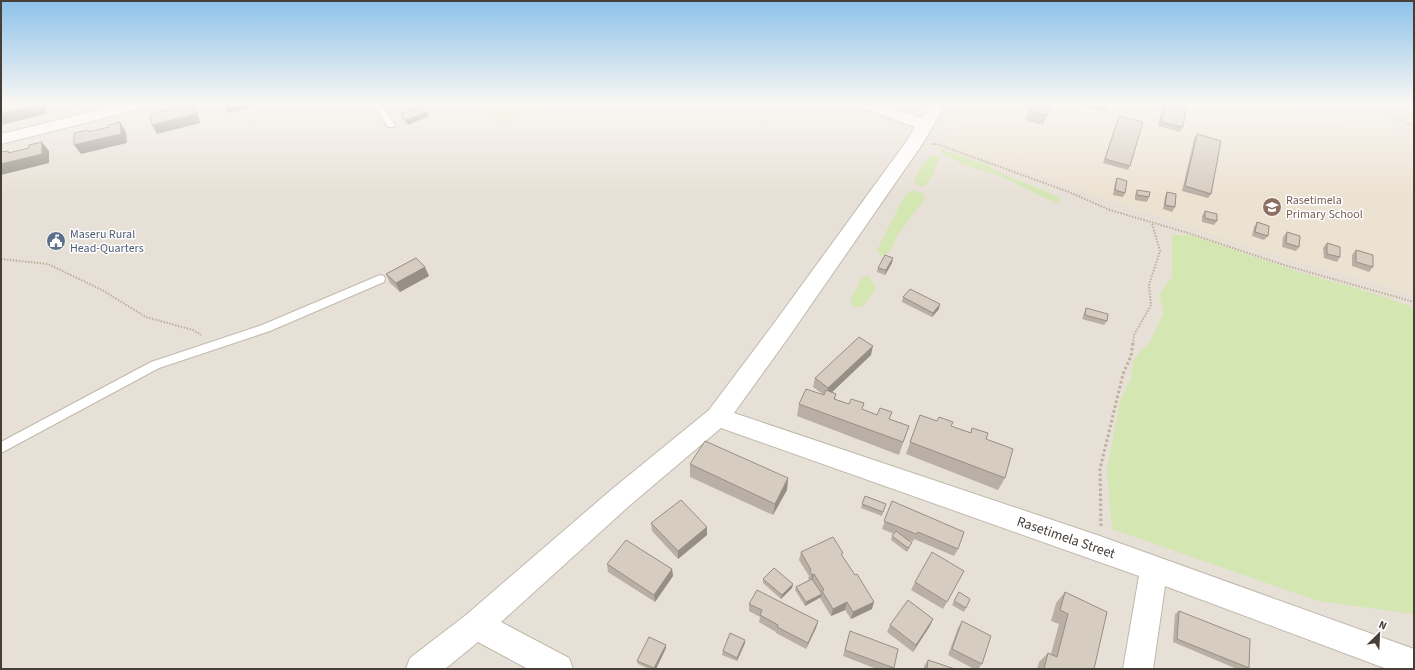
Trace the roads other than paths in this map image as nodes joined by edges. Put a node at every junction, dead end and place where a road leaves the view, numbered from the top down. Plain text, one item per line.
1 (20, 134) edge
2 (920, 134) edge
3 (1, 139) edge
4 (380, 279) dead end
5 (717, 417) junction
6 (1, 448) edge
7 (1154, 569) junction
8 (476, 625) junction
9 (1414, 664) edge
10 (421, 669) edge
11 (558, 669) edge
12 (1138, 669) edge

1 - 3 street
2 - 5 street
4 - 6 lane
5 - 7 street, Rasetimela Street
5 - 8 street
7 - 9 street, Rasetimela Street
7 - 12 street
8 - 10 street
8 - 11 street

